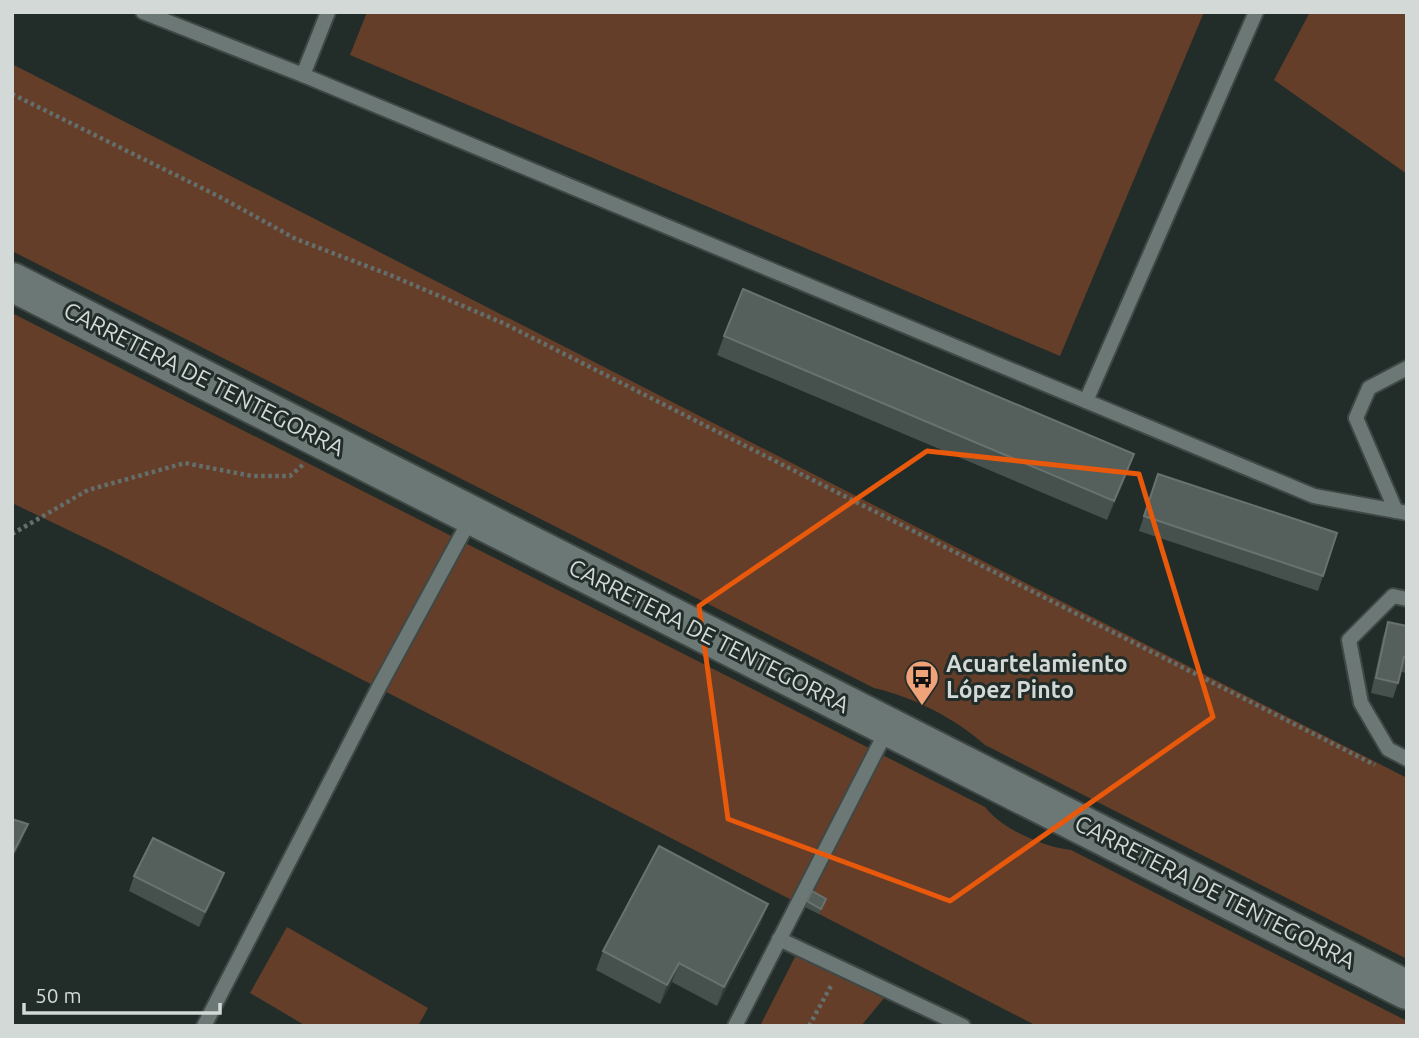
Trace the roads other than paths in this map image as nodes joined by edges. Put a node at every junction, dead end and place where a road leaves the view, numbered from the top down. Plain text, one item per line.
1 (143, 12) edge
2 (328, 12) edge
3 (1256, 12) edge
4 (303, 75) junction
5 (12, 282) edge
6 (1407, 368) edge
7 (1086, 401) junction
8 (1401, 512) edge
9 (472, 516) junction
10 (1407, 599) edge
11 (888, 727) junction
12 (1407, 759) edge
13 (779, 939) junction
14 (1407, 990) edge
15 (946, 1022) edge
16 (204, 1026) edge
17 (735, 1026) edge
18 (963, 1026) edge

1 - 4 lane
2 - 4 lane
3 - 7 lane
4 - 7 lane
5 - 9 main road, CARRETERA DE TENTEGORRA
6 - 8 lane
7 - 8 lane
9 - 11 main road, CARRETERA DE TENTEGORRA
9 - 16 lane
10 - 12 lane
11 - 13 lane
11 - 14 main road, CARRETERA DE TENTEGORRA
13 - 15 lane
13 - 17 lane
15 - 18 lane

